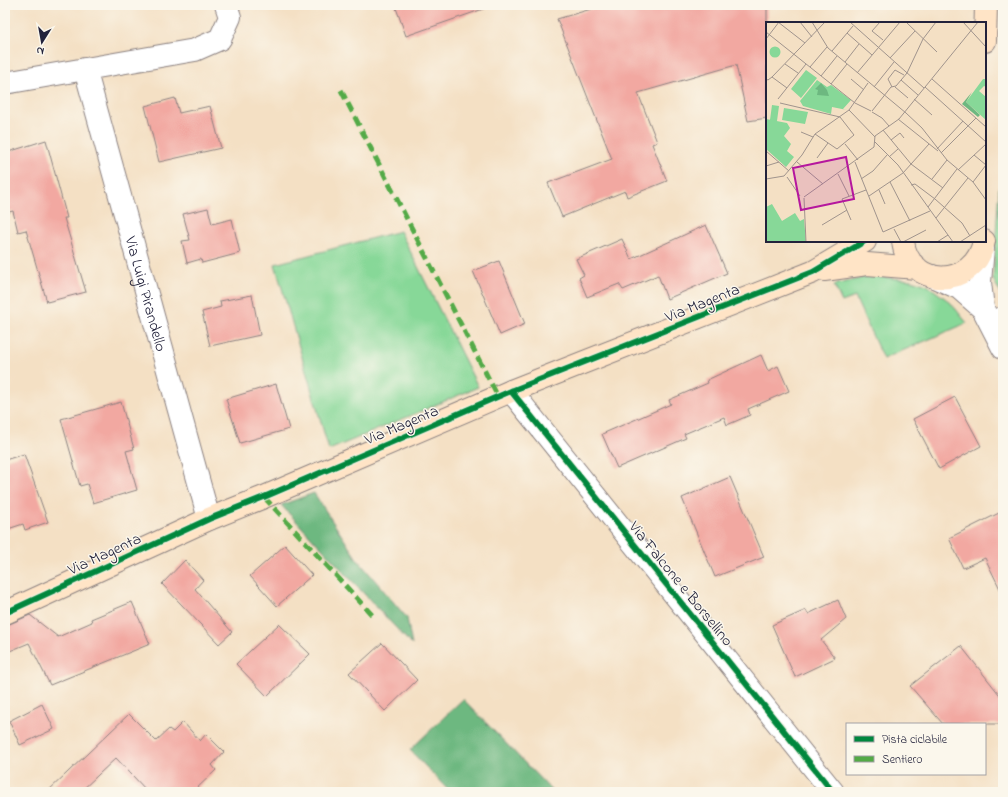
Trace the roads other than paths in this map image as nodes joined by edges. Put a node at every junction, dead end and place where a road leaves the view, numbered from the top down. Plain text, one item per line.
1 (226, 5) edge
2 (976, 5) edge
3 (986, 5) edge
4 (974, 22) edge
5 (986, 22) edge
6 (85, 69) junction
7 (5, 83) edge
8 (863, 242) edge
9 (903, 242) edge
10 (984, 244) edge
11 (813, 272) junction
12 (924, 272) junction
13 (992, 314) edge
14 (1003, 348) edge
15 (511, 391) junction
16 (209, 519) junction
17 (5, 613) edge
18 (833, 792) edge

1 - 6 street
2 - 4 street
3 - 5 street
6 - 7 street
6 - 16 street, Via Luigi Pirandello
8 - 11 street
9 - 12 street
10 - 12 street
10 - 13 street
11 - 12 street
11 - 15 street, Via Magenta
12 - 13 street
13 - 14 street
15 - 16 street, Via Magenta
15 - 18 street, Via Falcone e Borsellino
16 - 17 street, Via Magenta

